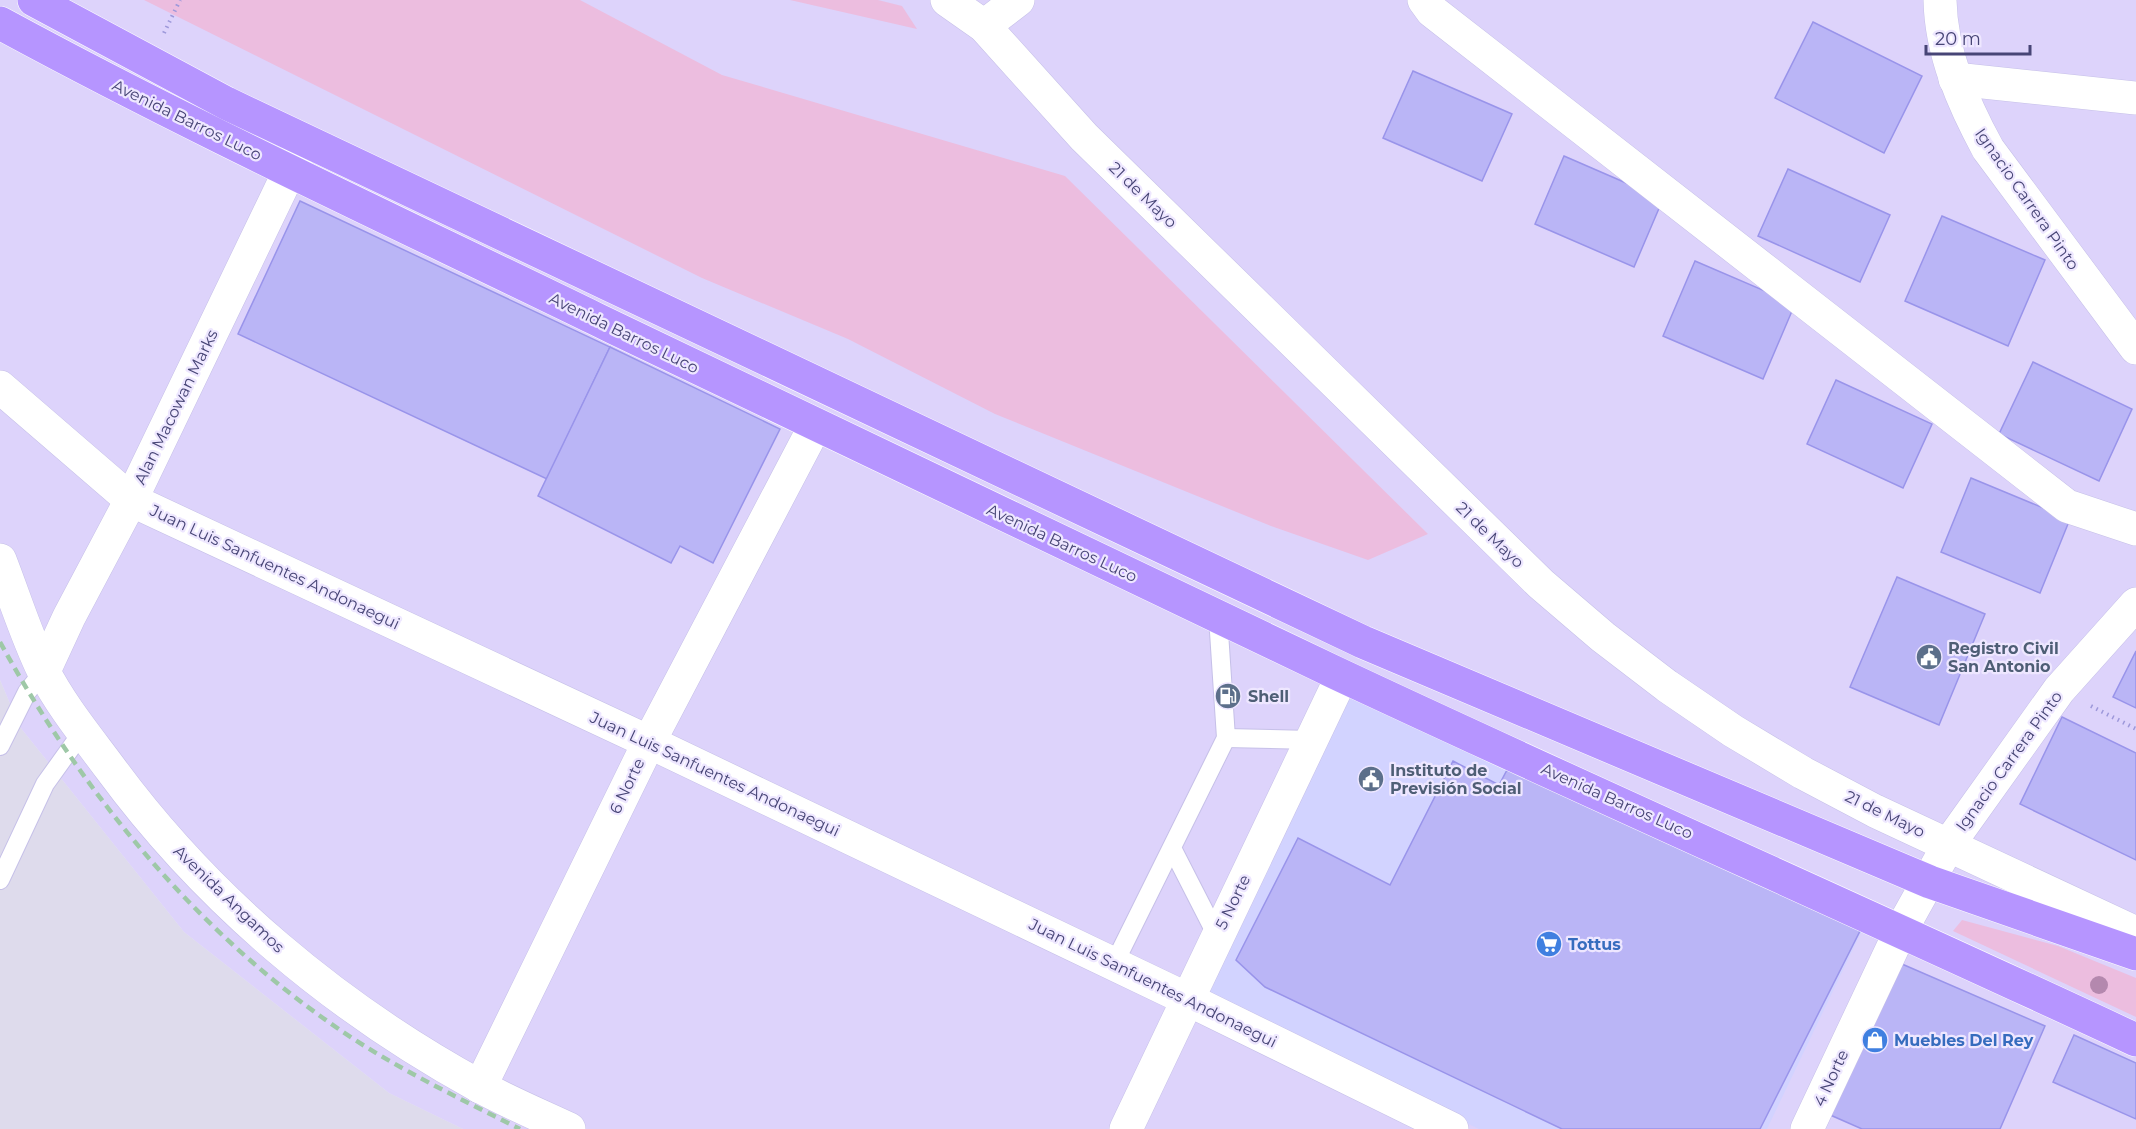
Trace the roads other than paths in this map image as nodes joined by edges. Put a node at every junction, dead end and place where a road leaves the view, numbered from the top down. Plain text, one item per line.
1 (34, 0) edge
2 (947, 0) edge
3 (1018, 0) edge
4 (1424, 0) edge
5 (1940, 0) edge
6 (0, 23) edge
7 (984, 26) junction
8 (1955, 79) junction
9 (2136, 98) edge
10 (304, 140) junction
11 (290, 170) junction
12 (2136, 348) edge
13 (0, 387) edge
14 (815, 426) junction
15 (131, 500) junction
16 (2136, 530) edge
17 (0, 560) edge
18 (2136, 604) edge
19 (1218, 617) junction
20 (44, 671) junction
21 (1342, 676) junction
22 (83, 731) junction
23 (1226, 738) junction
24 (1312, 740) junction
25 (649, 742) junction
26 (0, 746) edge
27 (1949, 844) junction
28 (1172, 848) junction
29 (0, 880) edge
30 (1930, 882) junction
31 (1901, 930) junction
32 (2136, 933) edge
33 (1217, 936) junction
34 (2136, 954) edge
35 (1114, 964) junction
36 (1187, 999) junction
37 (2136, 1040) edge
38 (480, 1087) junction
39 (569, 1129) edge
40 (1126, 1129) edge
41 (1452, 1129) edge
42 (1807, 1129) edge

1 - 10 main road, Avenida Barros Luco
2 - 7 street, 21 de Mayo
3 - 7 street
4 - 16 street
5 - 8 street, Ignacio Carrera Pinto
6 - 11 main road, Avenida Barros Luco
7 - 27 street, 21 de Mayo
8 - 9 street
8 - 12 street, Ignacio Carrera Pinto
10 - 11 street, Alan Macowan Marks
10 - 30 main road, Avenida Barros Luco
11 - 14 main road, Avenida Barros Luco
11 - 15 street, Alan Macowan Marks
13 - 15 street, Juan Luis Sanfuentes Andonaegui
14 - 19 main road, Avenida Barros Luco
14 - 25 street, 6 Norte
15 - 20 street, Alan Macowan Marks
15 - 25 street, Juan Luis Sanfuentes Andonaegui
17 - 20 street, Avenida Angamos
18 - 27 street, Ignacio Carrera Pinto
19 - 21 main road, Avenida Barros Luco
19 - 23 lane
20 - 22 street, Avenida Angamos
20 - 26 lane
21 - 24 street, 5 Norte
21 - 31 main road, Avenida Barros Luco
22 - 29 lane
22 - 38 street, Avenida Angamos
23 - 24 lane
23 - 28 lane
24 - 33 street, 5 Norte
25 - 35 street, Juan Luis Sanfuentes Andonaegui
25 - 38 street, 6 Norte
27 - 30 street, Ignacio Carrera Pinto
27 - 32 street, 21 de Mayo
28 - 33 lane
28 - 35 lane
30 - 31 street, Ignacio Carrera Pinto
30 - 34 main road, Avenida Barros Luco
31 - 37 main road, Avenida Barros Luco
31 - 42 street, 4 Norte
33 - 36 street, 5 Norte
35 - 36 street, Juan Luis Sanfuentes Andonaegui
36 - 40 street, 5 Norte
36 - 41 street, Juan Luis Sanfuentes Andonaegui
38 - 39 street, Avenida Angamos

